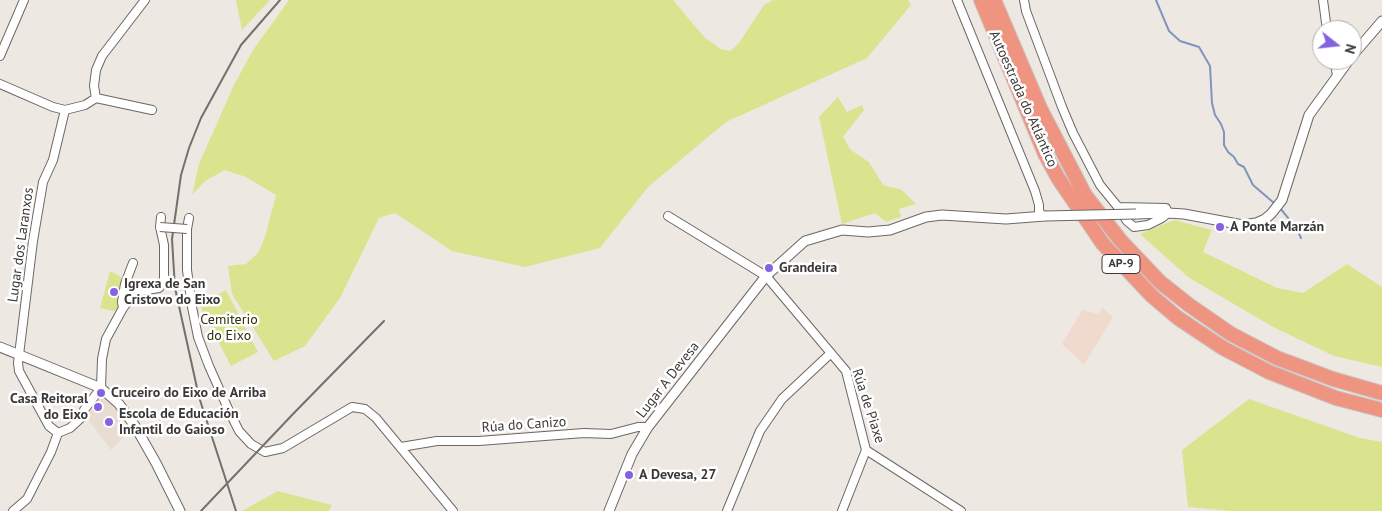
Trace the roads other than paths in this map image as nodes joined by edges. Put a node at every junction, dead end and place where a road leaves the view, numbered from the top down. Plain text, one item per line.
1 (145, 0) edge
2 (958, 0) edge
3 (981, 0) edge
4 (994, 0) edge
5 (1003, 0) edge
6 (1024, 0) edge
7 (1323, 0) edge
8 (23, 4) edge
9 (1326, 20) edge
10 (1382, 21) edge
11 (1362, 44) edge
12 (0, 56) edge
13 (1336, 70) edge
14 (1341, 70) edge
15 (1337, 75) junction
16 (0, 84) edge
17 (96, 98) junction
18 (1040, 108) junction
19 (66, 110) junction
20 (152, 110) dead end
21 (1118, 207) junction
22 (1168, 213) junction
23 (668, 216) dead end
24 (1044, 216) junction
25 (161, 217) dead end
26 (189, 218) dead end
27 (160, 227) junction
28 (187, 229) junction
29 (133, 263) dead end
30 (766, 276) junction
31 (123, 308) junction
32 (0, 347) edge
33 (831, 353) junction
34 (20, 356) junction
35 (101, 388) junction
36 (1382, 393) edge
37 (1381, 410) edge
38 (648, 426) junction
39 (58, 434) junction
40 (401, 447) junction
41 (866, 450) junction
42 (13, 511) edge
43 (180, 511) edge
44 (453, 511) edge
45 (610, 511) edge
46 (727, 511) edge
47 (842, 511) edge
48 (961, 511) edge

1 - 17 street
2 - 24 street
3 - 37 highway, Autoestrada do Atlántico / AP-9
4 - 18 highway, Autoestrada do Atlántico / AP-9
5 - 18 highway
6 - 21 street
7 - 9 street
8 - 12 street
10 - 11 street
13 - 15 street
14 - 15 street
15 - 22 street, Lugar A Devesa
16 - 19 street
17 - 19 street
17 - 20 street
18 - 36 highway, Autoestrada do Atlántico / AP-9
19 - 34 street, Lugar dos Laranxos
21 - 22 street
21 - 22 street
22 - 24 street, Lugar A Devesa, bridge
23 - 30 street, Rúa de Piaxe
24 - 30 street, Lugar A Devesa
25 - 27 street
26 - 28 street
27 - 28 street, bridge
27 - 31 street
28 - 40 street
29 - 31 street
30 - 33 street, Rúa de Piaxe
30 - 38 street, Lugar A Devesa
31 - 35 street
32 - 34 street
33 - 41 street, Rúa de Piaxe
33 - 46 street
34 - 35 street
34 - 39 street, Lugar dos Laranxos
35 - 39 street
35 - 43 street
38 - 40 street, Rúa do Canizo
38 - 45 street, Lugar A Devesa
39 - 42 street
40 - 44 street
41 - 47 street
41 - 48 street, Rúa de Piaxe

